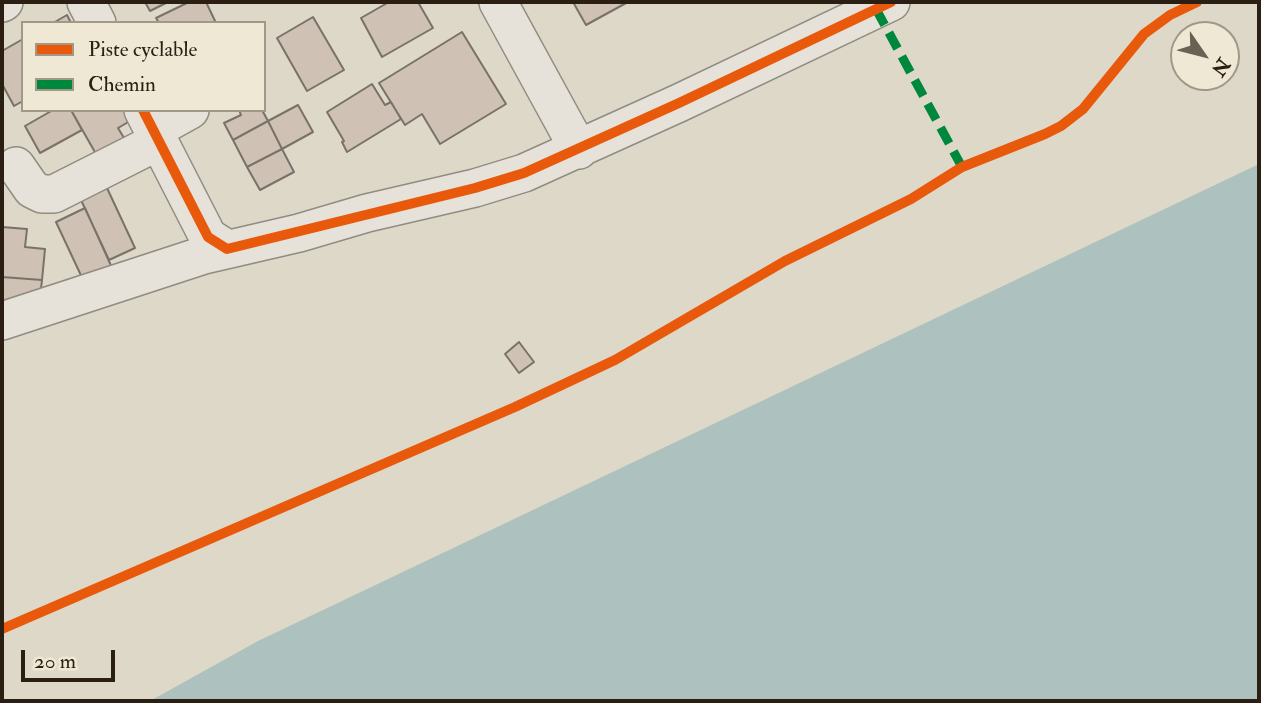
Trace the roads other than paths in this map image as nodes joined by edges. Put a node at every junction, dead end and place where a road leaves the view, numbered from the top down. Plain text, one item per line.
1 (86, 2) edge
2 (499, 2) edge
3 (879, 4) edge
4 (96, 21) edge
5 (186, 112) edge
6 (152, 127) edge
7 (579, 150) junction
8 (15, 181) edge
9 (213, 247) junction
10 (2, 321) edge

1 - 4 street
2 - 7 street
3 - 7 street
5 - 6 street
6 - 8 street
6 - 9 street
7 - 9 street
9 - 10 street

